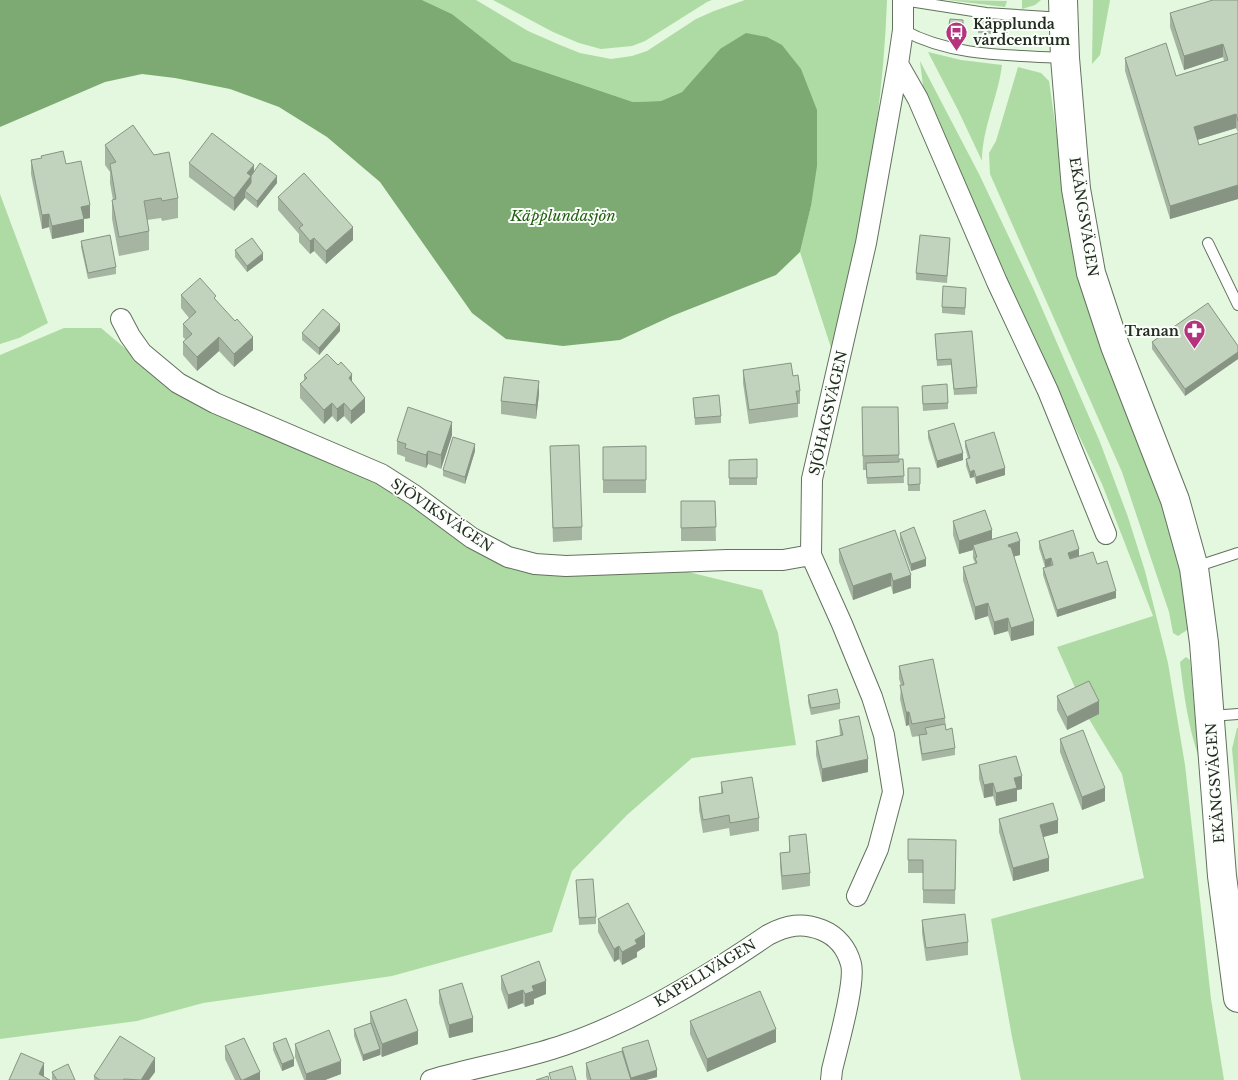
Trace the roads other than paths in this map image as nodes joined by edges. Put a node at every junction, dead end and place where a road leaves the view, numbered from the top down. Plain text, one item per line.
1 (903, 0) edge
2 (1063, 9) edge
3 (903, 30) junction
4 (1065, 58) junction
5 (898, 64) junction
6 (1208, 244) dead end
7 (1238, 305) edge
8 (121, 320) dead end
9 (1106, 534) dead end
10 (1238, 553) edge
11 (811, 555) junction
12 (1194, 568) junction
13 (1238, 714) edge
14 (1210, 716) junction
15 (857, 896) dead end
16 (1238, 998) edge
17 (431, 1080) edge
18 (831, 1080) edge

1 - 2 lane
1 - 3 street, SJÖHAGSVÄGEN
2 - 4 street, EKÄNGSVÄGEN
3 - 4 lane
3 - 5 street, SJÖHAGSVÄGEN
4 - 12 street, EKÄNGSVÄGEN
5 - 9 street
5 - 11 street, SJÖHAGSVÄGEN
6 - 7 lane
8 - 11 street, SJÖVIKSVÄGEN
10 - 12 lane
11 - 15 street, SJÖHAGSVÄGEN
12 - 14 street, EKÄNGSVÄGEN
13 - 14 lane
14 - 16 street, EKÄNGSVÄGEN
17 - 18 street, KAPELLVÄGEN

